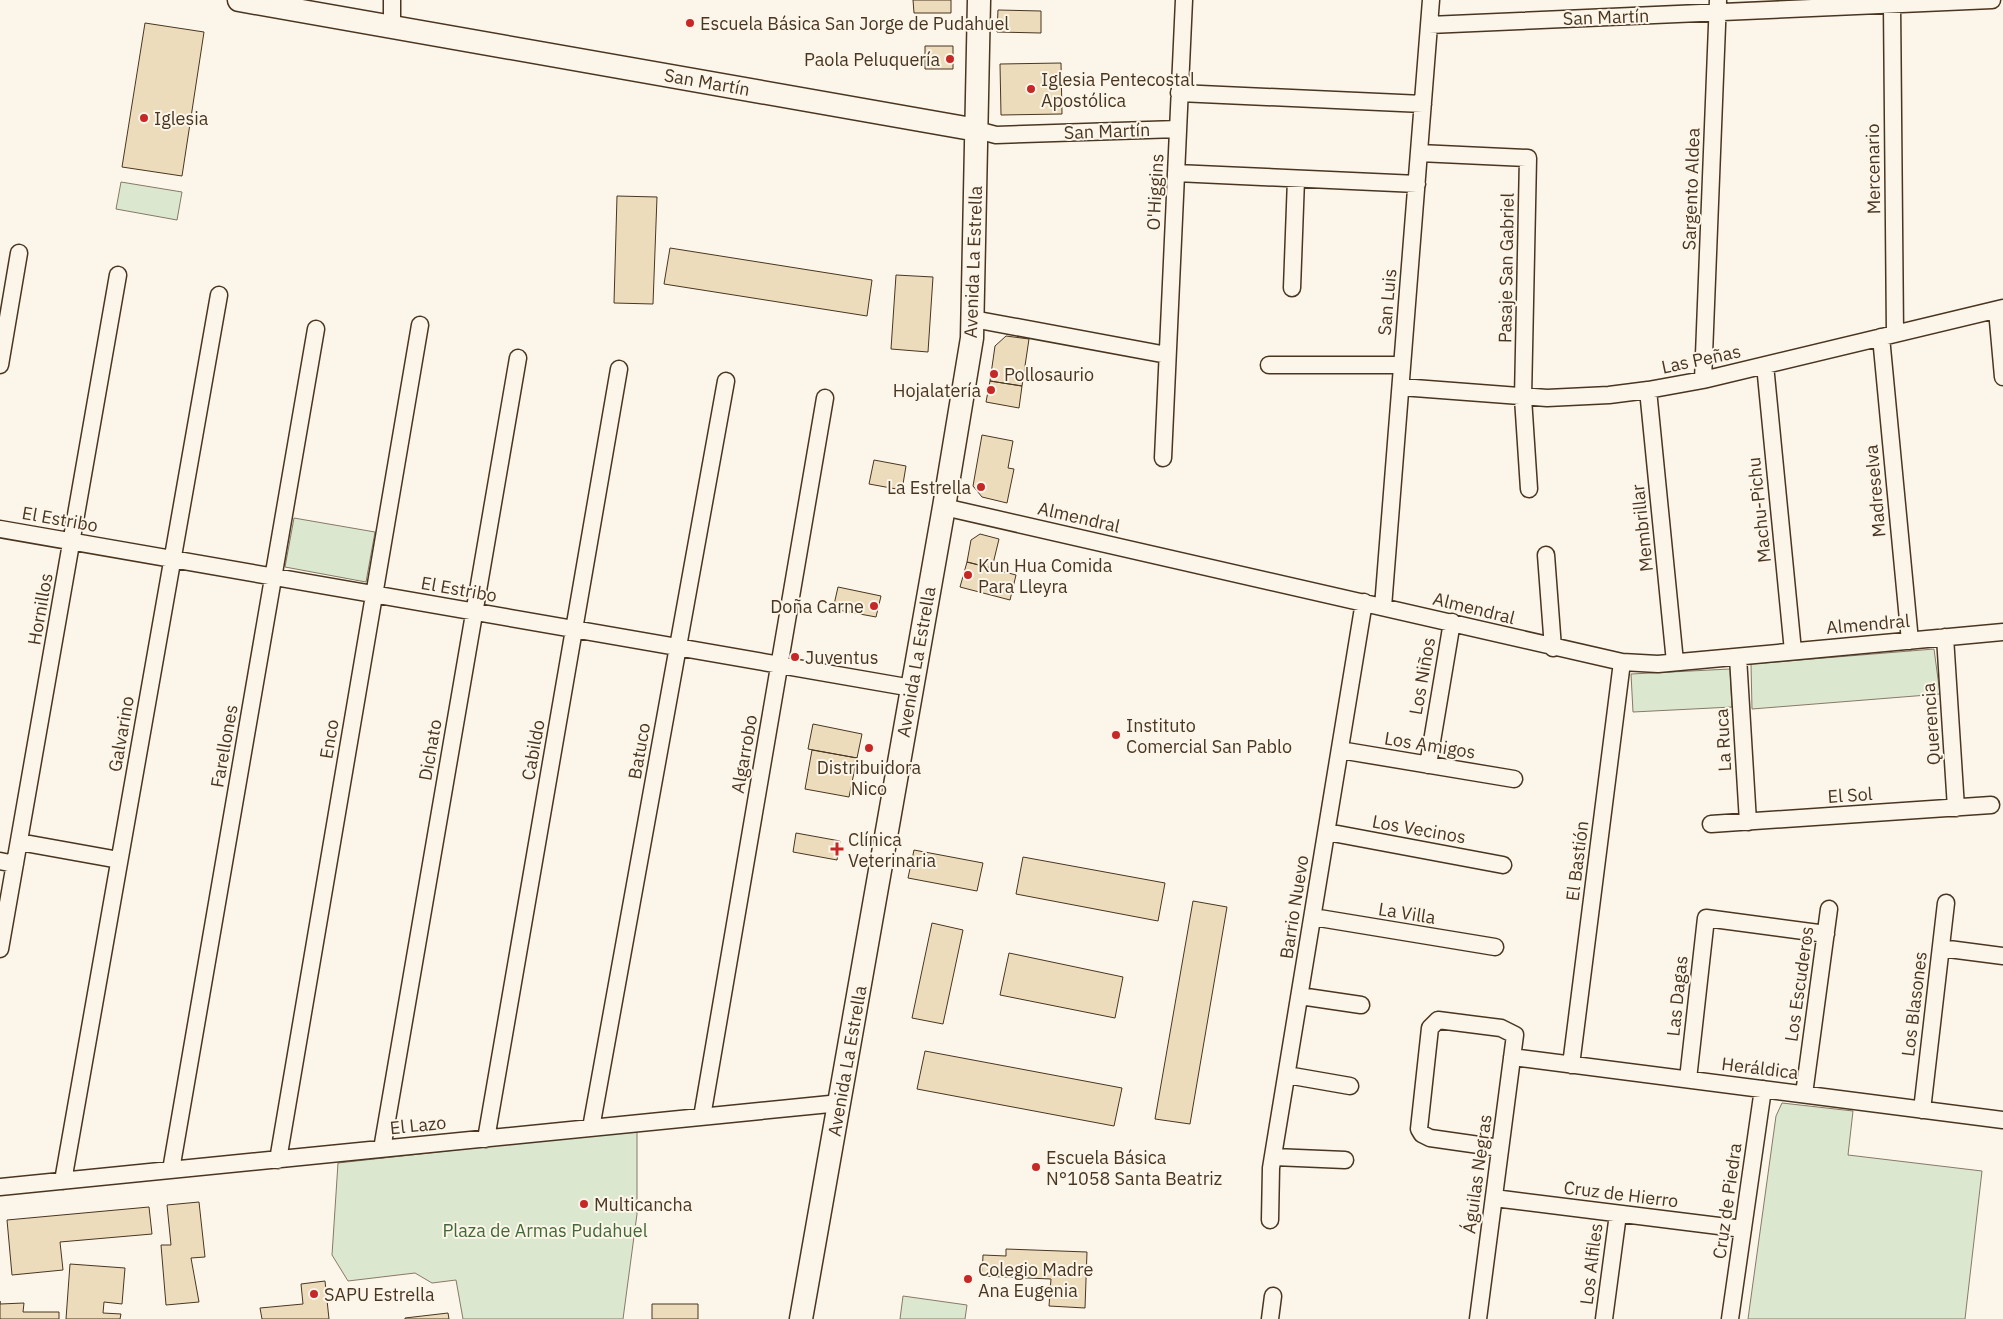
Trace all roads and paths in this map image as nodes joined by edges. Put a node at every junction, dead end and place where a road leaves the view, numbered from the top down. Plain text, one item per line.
1 (239, 0) edge
2 (392, 0) edge
3 (979, 0) edge
4 (1184, 0) edge
5 (1431, 0) edge
6 (1981, 0) edge
7 (1992, 0) edge
8 (1892, 4) junction
9 (1718, 6) edge
10 (1430, 25) junction
11 (392, 27) junction
12 (1179, 93) junction
13 (1423, 104) junction
14 (1178, 129) junction
15 (977, 130) junction
16 (1419, 153) junction
17 (1176, 174) junction
18 (1296, 179) junction
19 (1417, 184) junction
20 (19, 253) dead end
21 (118, 275) dead end
22 (1292, 288) dead end
23 (220, 294) dead end
24 (2000, 309) edge
25 (973, 319) junction
26 (420, 325) dead end
27 (316, 328) dead end
28 (1888, 336) junction
29 (1167, 355) junction
30 (518, 358) dead end
31 (0, 365) edge
32 (1269, 365) dead end
33 (1402, 365) junction
34 (1765, 365) junction
35 (619, 369) dead end
36 (2003, 377) edge
37 (1703, 380) junction
38 (726, 381) dead end
39 (1400, 388) junction
40 (1648, 390) junction
41 (826, 398) dead end
42 (1523, 398) junction
43 (1163, 458) dead end
44 (1528, 489) dead end
45 (944, 507) junction
46 (0, 529) edge
47 (72, 541) junction
48 (1546, 555) dead end
49 (173, 559) junction
50 (273, 576) junction
51 (374, 594) junction
52 (1364, 602) junction
53 (1383, 607) junction
54 (474, 612) junction
55 (1452, 622) junction
56 (574, 629) junction
57 (2003, 632) edge
58 (1945, 637) junction
59 (1910, 641) junction
60 (678, 647) junction
61 (1554, 648) junction
62 (1793, 651) junction
63 (1738, 656) junction
64 (1622, 662) junction
65 (1675, 662) junction
66 (779, 665) junction
67 (912, 688) junction
68 (1340, 750) junction
69 (1428, 765) junction
70 (1514, 779) dead end
71 (1991, 805) dead end
72 (1956, 808) junction
73 (1748, 822) junction
74 (1711, 824) dead end
75 (1326, 832) junction
76 (19, 842) junction
77 (120, 860) junction
78 (8, 862) edge
79 (1504, 865) dead end
80 (1946, 903) dead end
81 (1829, 909) dead end
82 (1313, 917) junction
83 (1826, 934) junction
84 (1495, 947) dead end
85 (1941, 948) junction
86 (0, 949) edge
87 (2003, 956) edge
88 (1300, 996) junction
89 (1361, 1005) dead end
90 (1512, 1057) junction
91 (1571, 1064) junction
92 (1287, 1075) junction
93 (1688, 1080) junction
94 (1350, 1086) dead end
95 (1763, 1089) junction
96 (1804, 1094) junction
97 (840, 1103) junction
98 (1922, 1110) junction
99 (702, 1117) junction
100 (2003, 1120) edge
101 (591, 1128) junction
102 (486, 1139) junction
103 (1500, 1148) junction
104 (382, 1149) junction
105 (1274, 1157) junction
106 (278, 1160) junction
107 (1345, 1160) dead end
108 (171, 1170) junction
109 (63, 1181) junction
110 (0, 1187) edge
111 (1494, 1198) junction
112 (1618, 1214) junction
113 (1270, 1220) dead end
114 (1743, 1229) junction
115 (1273, 1296) dead end
116 (801, 1319) edge
117 (1270, 1319) edge
118 (1478, 1319) edge
119 (1604, 1319) edge
120 (1730, 1319) edge

1 - 11 main road, San Martín
2 - 11 street
3 - 15 main road, Avenida La Estrella
4 - 12 street, O'Higgins
5 - 10 street, San Luis
6 - 7 street, San Martín
6 - 8 street, San Martín
8 - 9 street, San Martín
8 - 28 street, Mercenario
9 - 10 street, San Martín
9 - 37 street, Sargento Aldea
10 - 13 street, San Luis
11 - 15 main road, San Martín
12 - 13 street
12 - 14 street, O'Higgins
13 - 16 street, San Luis
14 - 15 street, San Martín
14 - 17 street, O'Higgins
15 - 25 main road, Avenida La Estrella
16 - 19 street, San Luis
16 - 42 street, Pasaje San Gabriel
17 - 18 street
17 - 29 street, O'Higgins
18 - 19 street
18 - 22 street
19 - 33 street, San Luis
20 - 31 street
21 - 47 street, Hornillos
23 - 49 street, Galvarino
24 - 28 street, Las Peñas
24 - 36 street
25 - 29 street
25 - 45 main road, Avenida La Estrella
26 - 51 street, Enco
27 - 50 street, Farellones
28 - 34 street, Las Peñas
28 - 59 street, Madreselva
29 - 43 street, O'Higgins
30 - 54 street, Dichato
32 - 33 street
33 - 39 street, San Luis
34 - 37 street, Las Peñas
34 - 62 street, Machu-Pichu
35 - 56 street, Cabildo
37 - 40 street, Las Peñas
38 - 60 street, Batuco
39 - 42 street, Las Peñas
39 - 53 street, San Luis
40 - 42 street, Las Peñas
40 - 65 street, Membrillar
41 - 66 street, Algarrobo
42 - 44 street, Pasaje San Gabriel
45 - 52 street, Almendral
45 - 67 main road, Avenida La Estrella
46 - 47 street, El Estribo
47 - 49 street, El Estribo
47 - 76 street, Hornillos
48 - 61 street
49 - 50 street, El Estribo
49 - 77 street, Galvarino
50 - 51 street, El Estribo
50 - 108 street, Farellones
51 - 54 street, El Estribo
51 - 106 street, Enco
52 - 53 street, Almendral
52 - 68 street, Barrio Nuevo
53 - 55 street, Almendral
54 - 56 street, El Estribo
54 - 104 street, Dichato
55 - 61 street, Almendral
55 - 69 street, Los Niños
56 - 60 street, El Estribo
56 - 102 street, Cabildo
57 - 58 street, Almendral
58 - 59 street, Almendral
58 - 72 street, Querencia
59 - 62 street, Almendral
60 - 66 street, El Estribo
60 - 101 street, Batuco
61 - 64 street, Almendral
62 - 63 street, Almendral
63 - 65 street, Almendral
63 - 73 street, La Ruca
64 - 65 street, Almendral
64 - 91 street, El Bastión
66 - 67 street, El Estribo
66 - 99 street, Algarrobo
67 - 97 main road, Avenida La Estrella
68 - 69 street, Los Amigos
68 - 75 street, Barrio Nuevo
69 - 70 street, Los Amigos
71 - 72 street, El Sol
72 - 73 street, El Sol
73 - 74 street, El Sol
75 - 79 street, Los Vecinos
75 - 82 street, Barrio Nuevo
76 - 77 street
76 - 78 street, Hornillos
77 - 109 street, Galvarino
78 - 86 street, Hornillos
80 - 85 street, Los Blasones
81 - 83 street, Los Escuderos
82 - 84 street, La Villa
82 - 88 street, Barrio Nuevo
83 - 93 street, Las Dagas
83 - 96 street, Los Escuderos
85 - 87 street
85 - 98 street, Los Blasones
88 - 89 street
88 - 92 street, Barrio Nuevo
90 - 91 street, Heráldica
90 - 103 street, Águilas Negras
90 - 103 street, Águilas Negras
91 - 93 street, Heráldica
92 - 94 street
92 - 105 street, Barrio Nuevo
93 - 95 street, Heráldica
95 - 96 street, Heráldica
95 - 114 street, Cruz de Piedra
96 - 98 street, Heráldica
97 - 99 street, El Lazo
97 - 116 main road, Avenida La Estrella
98 - 100 street, Heráldica
99 - 101 street, El Lazo
101 - 102 street, El Lazo
102 - 104 street, El Lazo
103 - 111 street, Águilas Negras
104 - 106 street, El Lazo
105 - 107 street
105 - 113 street, Barrio Nuevo
106 - 108 street, El Lazo
108 - 109 street, El Lazo
109 - 110 street, El Lazo
111 - 112 street, Cruz de Hierro
111 - 118 street, Águilas Negras
112 - 114 street, Cruz de Hierro
112 - 119 street, Los Alfiles
114 - 120 street, Cruz de Piedra
115 - 117 street

